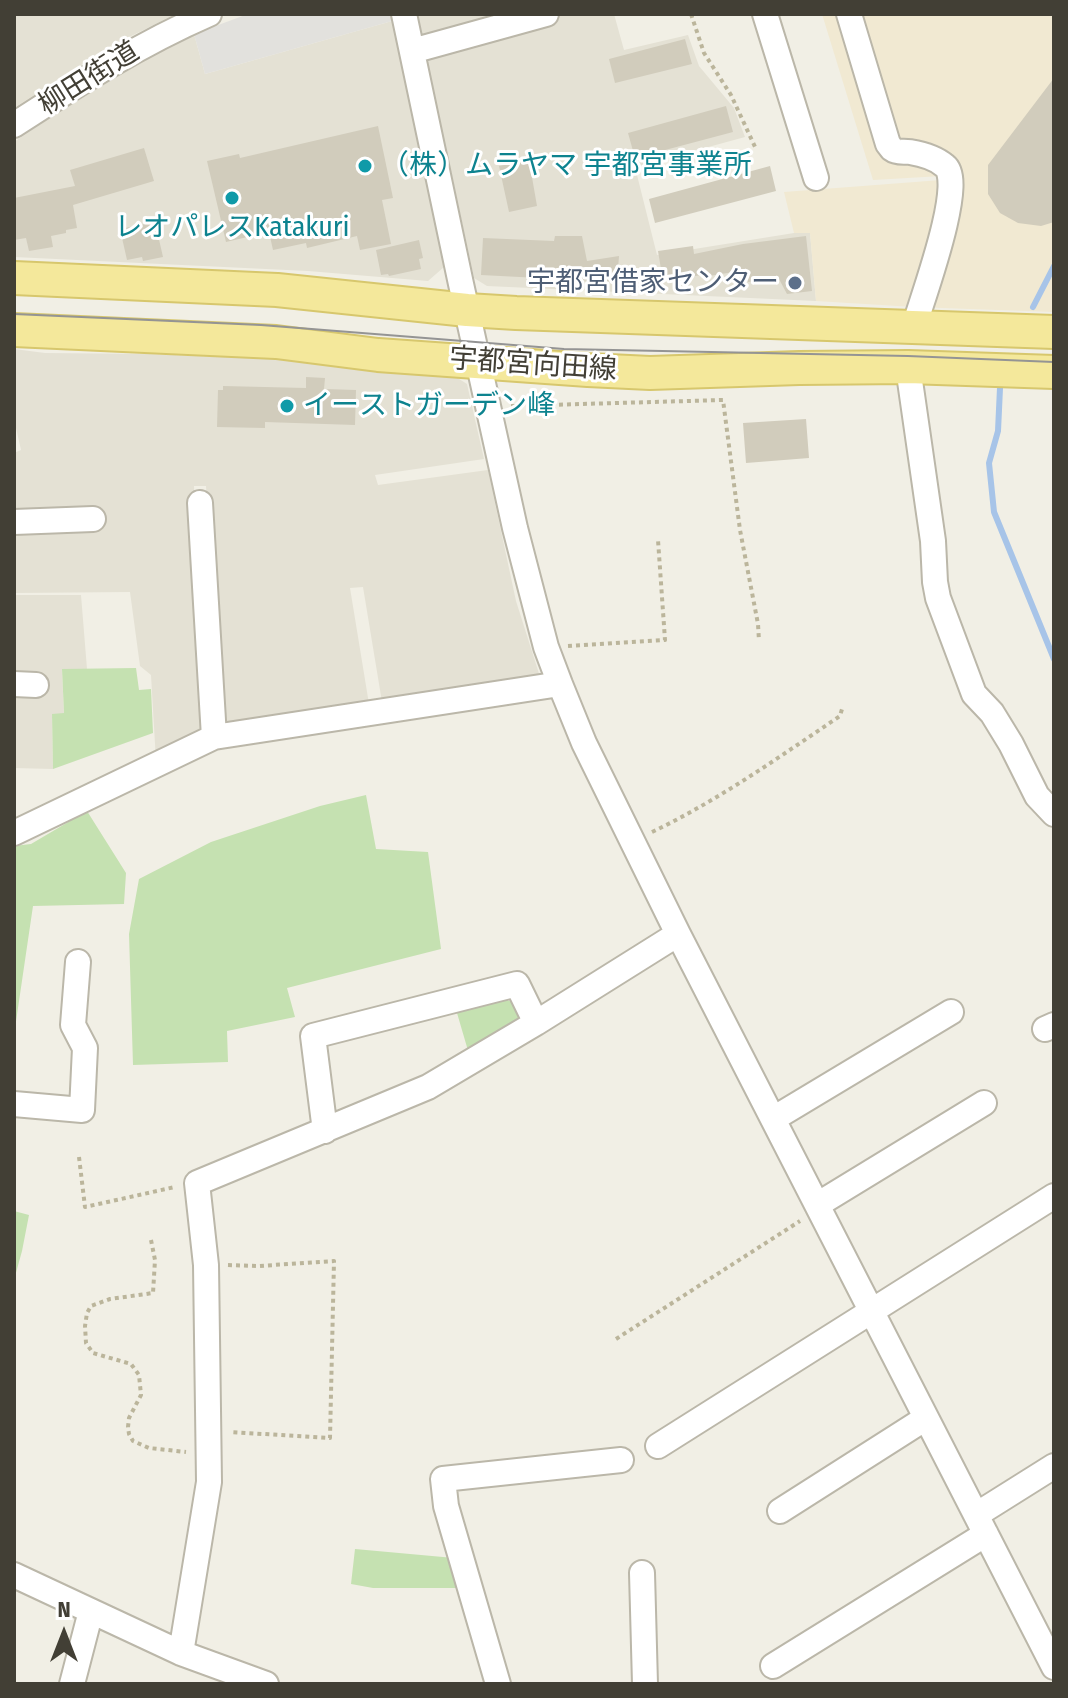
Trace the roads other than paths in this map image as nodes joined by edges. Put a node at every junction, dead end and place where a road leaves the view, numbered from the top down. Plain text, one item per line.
1 (209, 14) edge
2 (404, 14) edge
3 (546, 14) edge
4 (765, 14) edge
5 (849, 14) edge
6 (412, 51) junction
7 (14, 125) edge
8 (816, 178) dead end
9 (14, 278) edge
10 (467, 310) junction
11 (914, 327) junction
12 (14, 330) edge
13 (1054, 332) edge
14 (478, 363) junction
15 (908, 367) junction
16 (1054, 372) edge
17 (200, 503) dead end
18 (93, 519) dead end
19 (14, 522) edge
20 (560, 684) junction
21 (214, 737) junction
22 (1054, 814) edge
23 (14, 833) edge
24 (678, 934) junction
25 (78, 962) dead end
26 (951, 1012) dead end
27 (536, 1023) junction
28 (984, 1103) dead end
29 (14, 1104) edge
30 (773, 1119) junction
31 (325, 1131) junction
32 (1054, 1196) edge
33 (818, 1206) junction
34 (872, 1313) junction
35 (926, 1418) junction
36 (658, 1446) dead end
37 (621, 1460) dead end
38 (1054, 1466) edge
39 (780, 1511) dead end
40 (981, 1524) junction
41 (642, 1573) dead end
42 (14, 1575) edge
43 (91, 1611) junction
44 (181, 1653) junction
45 (773, 1666) dead end
46 (1054, 1667) edge
47 (72, 1684) edge
48 (266, 1684) edge
49 (498, 1684) edge
50 (645, 1684) edge

1 - 7 street, 柳田街道
2 - 6 street
3 - 6 street
4 - 8 street
5 - 11 street
6 - 10 street
9 - 10 main road, 宇都宮向田線
10 - 11 main road, 宇都宮向田線
10 - 14 street
11 - 13 main road, 宇都宮向田線
12 - 14 main road, 宇都宮向田線
14 - 15 main road, 宇都宮向田線
14 - 20 street
15 - 16 main road, 宇都宮向田線
15 - 22 street
17 - 21 street
18 - 19 street
20 - 21 street
20 - 24 street
21 - 23 street
24 - 27 street
24 - 30 street
25 - 29 street
26 - 30 street
27 - 31 street
27 - 31 street
28 - 33 street
30 - 33 street
31 - 44 street
32 - 34 street
33 - 34 street
34 - 35 street
34 - 36 street
35 - 39 street
35 - 40 street
37 - 49 street
38 - 40 street
40 - 45 street
40 - 46 street
41 - 50 street
42 - 43 street
43 - 44 street
43 - 47 street
44 - 48 street

